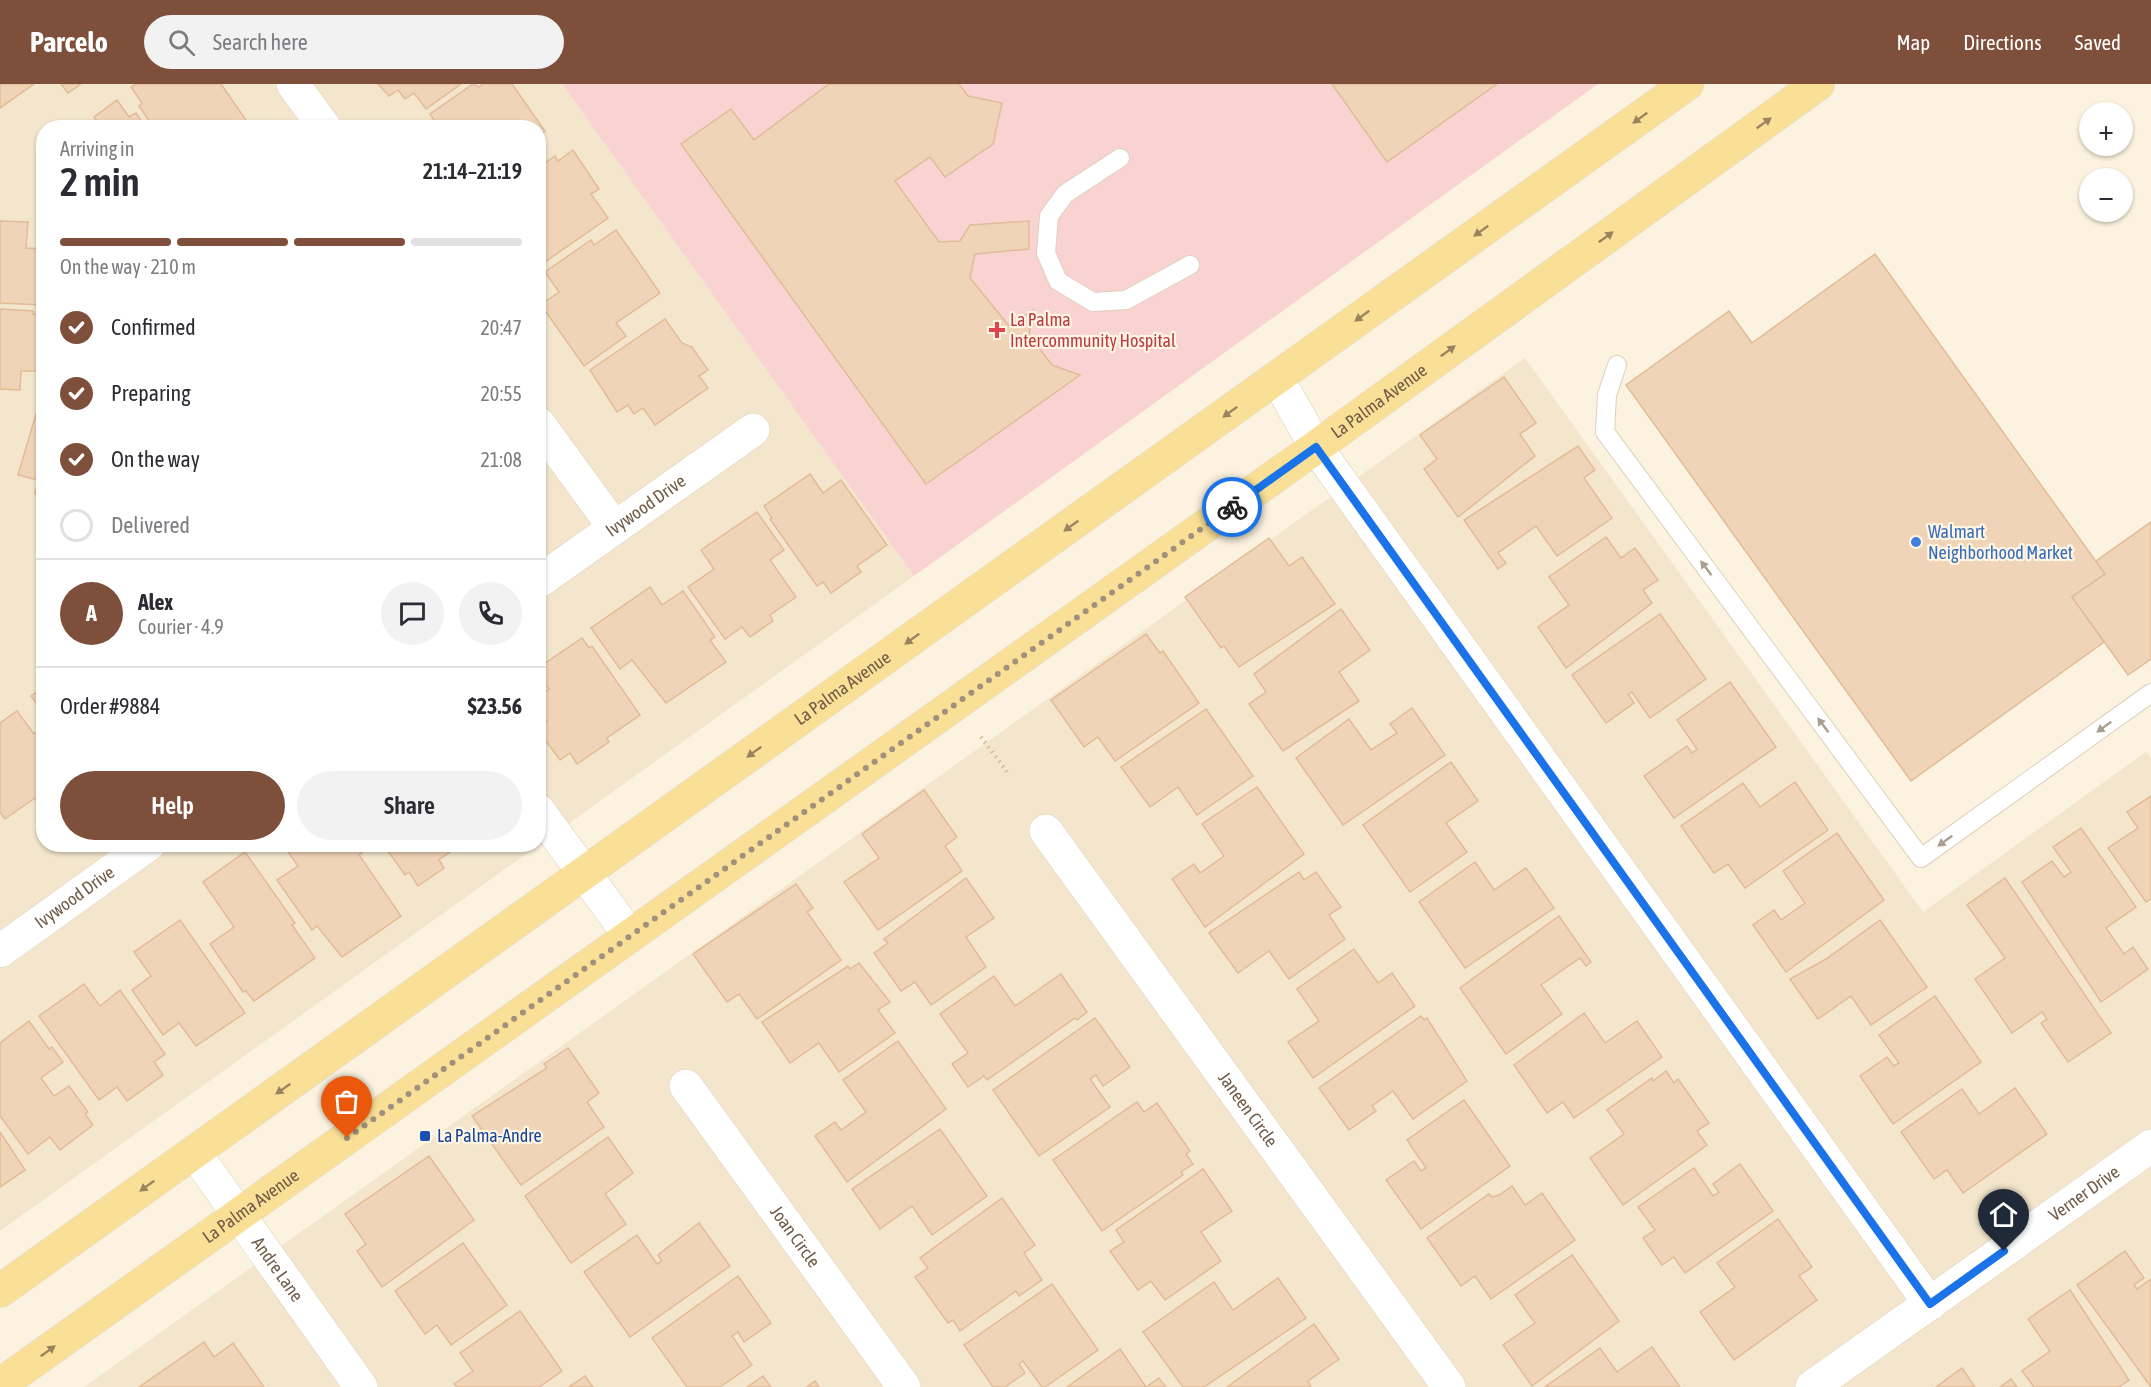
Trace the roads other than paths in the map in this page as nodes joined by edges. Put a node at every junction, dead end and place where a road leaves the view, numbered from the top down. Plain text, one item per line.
1 (294, 84) edge
2 (1687, 84) edge
3 (1818, 84) edge
4 (319, 120) edge
5 (1120, 158) dead end
6 (1191, 265) dead end
7 (1617, 365) dead end
8 (1277, 378) junction
9 (753, 430) dead end
10 (546, 434) edge
11 (1316, 447) junction
12 (614, 527) junction
13 (546, 576) edge
14 (2151, 693) edge
15 (546, 821) edge
16 (1046, 831) dead end
17 (138, 852) edge
18 (584, 874) junction
19 (630, 936) junction
20 (0, 951) edge
21 (686, 1086) dead end
22 (2151, 1146) edge
23 (194, 1152) junction
24 (239, 1215) junction
25 (0, 1291) edge
26 (1930, 1304) junction
27 (0, 1385) edge
28 (361, 1387) edge
29 (904, 1387) edge
30 (1449, 1387) edge
31 (1812, 1387) edge

1 - 4 street
2 -> 8 main road, La Palma Avenue
11 -> 3 main road, La Palma Avenue
5 - 6 lane
14 -> 7 lane
8 - 11 street
8 -> 18 main road, La Palma Avenue
9 - 12 street, Ivywood Drive
10 - 12 street
11 - 19 main road, La Palma Avenue
11 - 26 street
12 - 13 street, Ivywood Drive
15 - 18 street
16 - 30 street, Janeen Circle
17 - 20 street, Ivywood Drive
18 - 19 street
18 -> 23 main road, La Palma Avenue
19 - 24 main road, La Palma Avenue
21 - 29 street, Joan Circle
22 - 26 street, Verner Drive
23 - 24 street, Andre Lane
23 -> 25 main road, La Palma Avenue
27 -> 24 main road, La Palma Avenue
24 - 28 street, Andre Lane
26 - 31 street, Verner Drive

